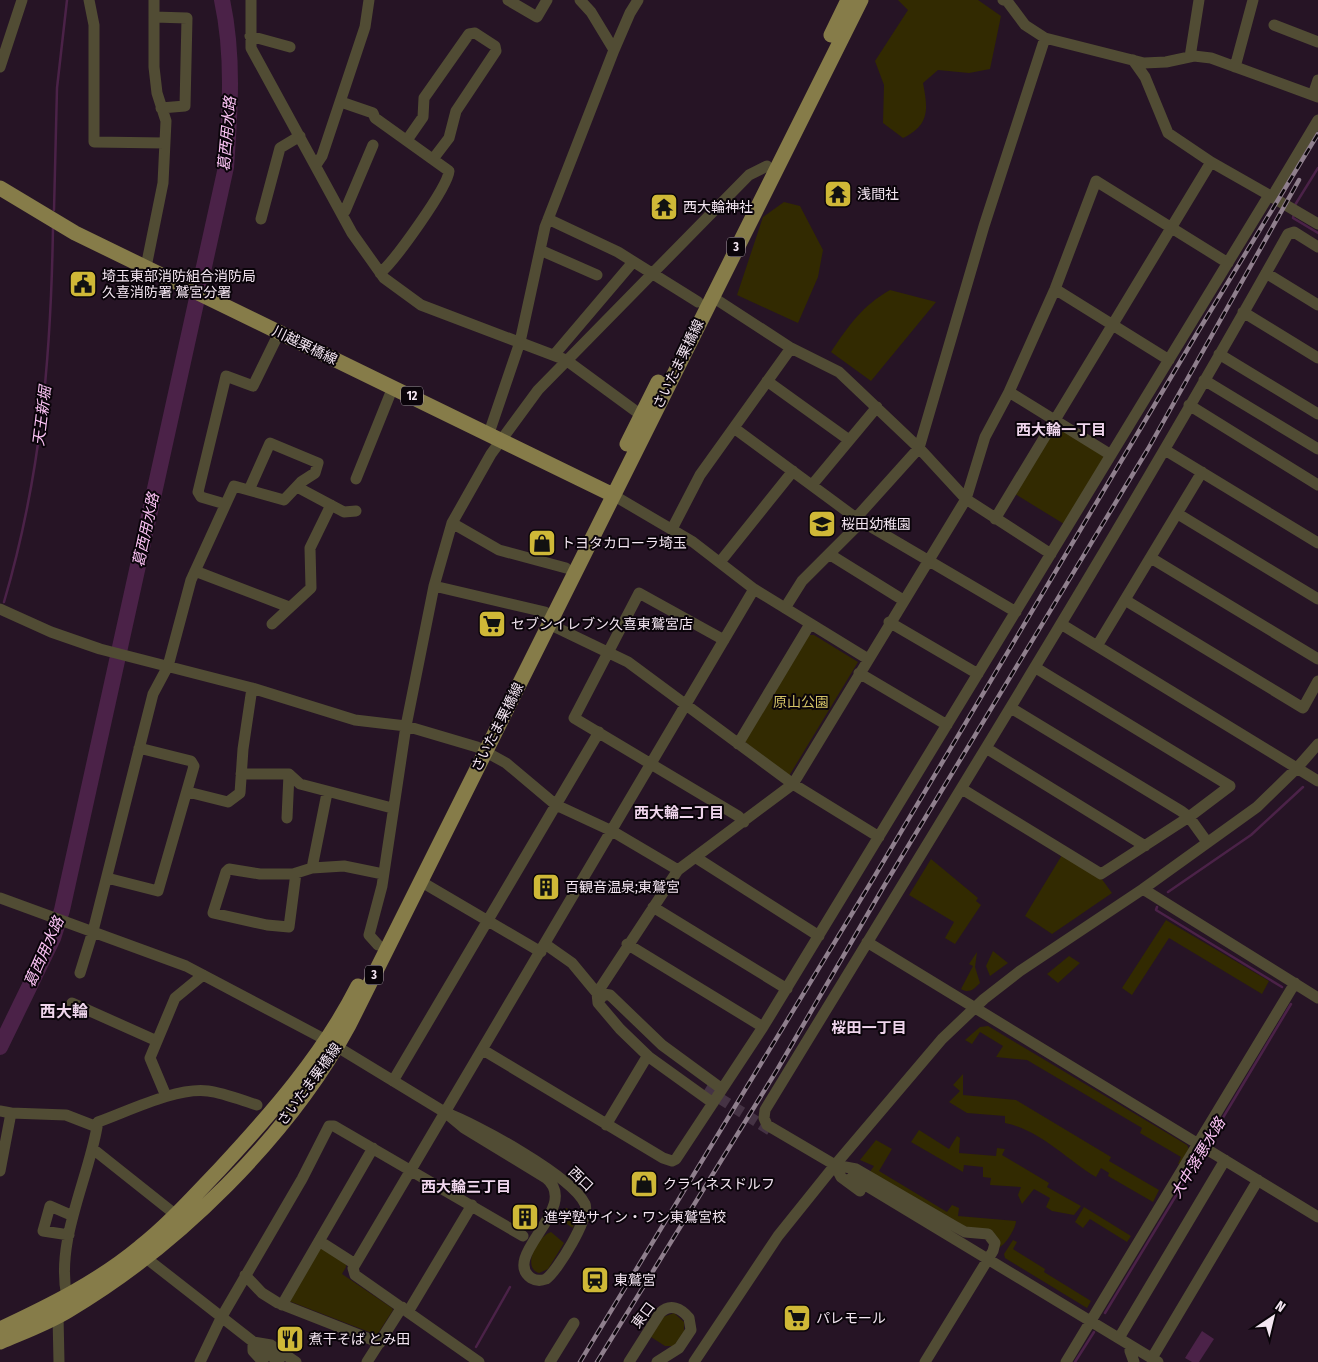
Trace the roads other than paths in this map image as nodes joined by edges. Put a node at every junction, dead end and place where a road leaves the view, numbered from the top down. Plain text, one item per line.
1 (22, 0) edge
2 (89, 0) edge
3 (154, 0) edge
4 (251, 0) edge
5 (369, 0) edge
6 (508, 0) edge
7 (547, 0) edge
8 (580, 0) edge
9 (638, 0) edge
10 (848, 0) edge
11 (861, 0) edge
12 (1003, 0) edge
13 (1200, 0) edge
14 (1253, 0) edge
15 (154, 17) junction
16 (1274, 25) dead end
17 (250, 36) junction
18 (1045, 38) junction
19 (1318, 42) edge
20 (290, 48) dead end
21 (614, 50) junction
22 (1190, 57) junction
23 (1133, 60) junction
24 (0, 67) edge
25 (1235, 67) junction
26 (1318, 80) edge
27 (1315, 96) edge
28 (341, 102) junction
29 (161, 108) junction
30 (1318, 120) edge
31 (300, 136) junction
32 (407, 140) junction
33 (164, 143) junction
34 (374, 145) dead end
35 (433, 159) junction
36 (1211, 162) junction
37 (316, 165) junction
38 (767, 166) junction
39 (0, 188) edge
40 (1271, 196) junction
41 (342, 213) junction
42 (261, 219) dead end
43 (548, 219) junction
44 (1318, 224) edge
45 (1172, 228) junction
46 (1318, 246) edge
47 (540, 250) junction
48 (633, 262) junction
49 (1228, 263) junction
50 (146, 267) junction
51 (380, 273) junction
52 (653, 273) junction
53 (1266, 273) junction
54 (597, 275) dead end
55 (1055, 289) junction
56 (705, 299) junction
57 (1318, 305) edge
58 (1243, 312) junction
59 (1112, 325) junction
60 (279, 333) junction
61 (520, 342) junction
62 (790, 348) junction
63 (1219, 354) junction
64 (554, 355) junction
65 (1318, 358) edge
66 (566, 360) junction
67 (1169, 360) junction
68 (767, 380) junction
69 (1204, 380) junction
70 (393, 387) junction
71 (1009, 392) junction
72 (1189, 405) junction
73 (877, 407) junction
74 (1318, 414) edge
75 (641, 415) junction
76 (1055, 420) junction
77 (734, 428) junction
78 (495, 436) junction
79 (849, 440) junction
80 (918, 448) junction
81 (1318, 449) edge
82 (1164, 450) junction
83 (1111, 455) junction
84 (793, 471) junction
85 (1202, 472) junction
86 (356, 479) dead end
87 (812, 485) junction
88 (1318, 485) edge
89 (297, 488) junction
90 (249, 490) junction
91 (609, 493) junction
92 (966, 500) junction
93 (225, 504) junction
94 (331, 505) junction
95 (356, 511) dead end
96 (1178, 514) junction
97 (995, 519) junction
98 (859, 520) junction
99 (452, 523) junction
100 (672, 529) junction
101 (1318, 543) edge
102 (829, 554) junction
103 (1051, 554) junction
104 (1151, 558) junction
105 (928, 560) junction
106 (720, 562) junction
107 (566, 568) junction
108 (195, 571) junction
109 (434, 586) junction
110 (754, 589) junction
111 (1318, 599) edge
112 (903, 600) junction
113 (1125, 600) junction
114 (289, 606) junction
115 (784, 608) junction
116 (0, 609) edge
117 (1016, 612) junction
118 (547, 618) junction
119 (890, 622) junction
120 (272, 624) dead end
121 (810, 624) junction
122 (1061, 624) junction
123 (724, 640) junction
124 (1097, 646) junction
125 (609, 653) junction
126 (868, 659) junction
127 (1318, 659) edge
128 (168, 666) junction
129 (1036, 668) junction
130 (859, 673) junction
131 (978, 674) junction
132 (1318, 681) edge
133 (252, 688) junction
134 (686, 705) junction
135 (1011, 708) junction
136 (947, 725) junction
137 (406, 726) junction
138 (599, 732) junction
139 (738, 744) junction
140 (1318, 744) edge
141 (138, 748) junction
142 (481, 748) junction
143 (986, 748) junction
144 (651, 764) junction
145 (1297, 768) junction
146 (241, 774) junction
147 (290, 774) junction
148 (1318, 780) edge
149 (793, 784) junction
150 (962, 789) junction
151 (188, 792) junction
152 (327, 793) junction
153 (556, 805) junction
154 (392, 808) junction
155 (1189, 817) junction
156 (287, 818) dead end
157 (744, 822) junction
158 (612, 831) junction
159 (879, 837) junction
160 (1207, 842) junction
161 (1145, 846) junction
162 (695, 857) junction
163 (312, 868) junction
164 (678, 870) junction
165 (296, 873) junction
166 (383, 874) junction
167 (107, 878) junction
168 (420, 881) junction
169 (1142, 888) junction
170 (0, 898) edge
171 (653, 907) junction
172 (488, 920) junction
173 (94, 931) junction
174 (819, 936) junction
175 (867, 942) junction
176 (627, 944) junction
177 (378, 945) junction
178 (543, 948) junction
179 (80, 973) dead end
180 (203, 975) junction
181 (1295, 983) junction
182 (787, 989) junction
183 (597, 993) junction
184 (1318, 998) edge
185 (72, 1003) dead end
186 (974, 1008) junction
187 (763, 1028) junction
188 (157, 1041) junction
189 (331, 1044) junction
190 (483, 1050) junction
191 (649, 1057) junction
192 (393, 1082) junction
193 (705, 1089) tunnel mouth
194 (722, 1089) junction
195 (166, 1096) junction
196 (713, 1103) junction
197 (257, 1105) dead end
198 (6, 1112) edge
199 (446, 1113) junction
200 (606, 1124) junction
201 (94, 1126) junction
202 (1203, 1146) junction
203 (373, 1148) junction
204 (93, 1149) junction
205 (1225, 1160) junction
206 (835, 1165) junction
207 (412, 1170) junction
208 (0, 1171) edge
209 (852, 1177) dead end
210 (1258, 1180) junction
211 (472, 1206) junction
212 (176, 1215) junction
213 (73, 1216) junction
214 (1318, 1217) edge
215 (69, 1235) junction
216 (523, 1236) dead end
217 (319, 1241) junction
218 (143, 1253) junction
219 (989, 1258) junction
220 (355, 1264) junction
221 (245, 1275) junction
222 (67, 1297) junction
223 (282, 1305) junction
224 (406, 1310) junction
225 (58, 1315) junction
226 (221, 1318) junction
227 (1091, 1321) junction
228 (574, 1323) dead end
229 (0, 1329) edge
230 (1119, 1338) junction
231 (0, 1342) edge
232 (253, 1342) junction
233 (380, 1343) junction
234 (1130, 1345) junction
235 (1155, 1360) edge
236 (59, 1362) edge
237 (200, 1362) edge
238 (263, 1362) edge
239 (279, 1362) edge
240 (296, 1362) edge
241 (367, 1362) edge
242 (479, 1362) edge
243 (550, 1362) edge
244 (630, 1362) edge
245 (656, 1362) edge
246 (694, 1362) edge
247 (925, 1362) edge
248 (1066, 1362) edge
249 (1134, 1362) edge

1 - 24 street
2 - 33 street
3 - 15 street
4 - 17 street
5 - 28 street
6 - 7 street
8 - 21 street
9 - 21 street
10 - 38 main road, さいたま栗橋線 / 3
11 - 56 main road, さいたま栗橋線 / 3
12 - 18 street
13 - 22 street
14 - 25 street
15 - 29 street
15 - 29 street
16 - 19 street
17 - 20 street
17 - 31 street
18 - 23 street
18 - 80 street
21 - 43 street
22 - 23 street
22 - 25 street
23 - 36 street
25 - 27 street
26 - 27 street
28 - 32 street
28 - 37 street
29 - 33 street
30 - 40 street
31 - 37 street
31 - 42 street
32 - 35 street
32 - 35 street
33 - 50 street
34 - 41 street
35 - 51 street
36 - 40 street
36 - 45 street
37 - 41 street
38 - 52 street
38 - 56 main road, さいたま栗橋線 / 3
39 - 50 main road, 川越栗橋線 / 12
40 - 44 street
40 - 49 street
41 - 51 street
43 - 47 street
43 - 48 street
45 - 49 street
45 - 55 street
45 - 59 street
46 - 53 street
47 - 54 street
47 - 61 street
48 - 52 street
48 - 64 street
49 - 67 street
50 - 60 main road, 川越栗橋線 / 12
51 - 61 street
52 - 56 street
52 - 66 street
53 - 57 street
53 - 58 street
55 - 59 street
55 - 71 street
56 - 62 street
56 - 75 main road, さいたま栗橋線 / 3
56 - 91 main road, さいたま栗橋線 / 3
58 - 63 street
58 - 65 street
59 - 67 street
59 - 76 street
60 - 70 main road, 川越栗橋線 / 12
60 - 93 street
61 - 64 street
61 - 78 street
62 - 68 street
62 - 73 street
63 - 69 street
63 - 74 street
64 - 66 street
66 - 75 street
66 - 78 street
67 - 83 street
68 - 77 street
68 - 79 street
69 - 72 street
69 - 81 street
70 - 78 main road, 川越栗橋線 / 12
70 - 86 street
71 - 76 street
71 - 92 street
72 - 82 street
72 - 88 street
73 - 79 street
73 - 80 street
75 - 91 main road, さいたま栗橋線 / 3
76 - 83 street
76 - 97 street
77 - 84 street
77 - 100 street
78 - 91 main road, 川越栗橋線 / 12
78 - 99 street
79 - 87 street
80 - 92 street
80 - 98 street
82 - 85 street
82 - 122 street
83 - 103 street
84 - 87 street
84 - 106 street
85 - 96 street
85 - 101 street
87 - 98 street
89 - 90 street
89 - 90 street
89 - 94 street
90 - 93 street
91 - 100 street
91 - 107 main road, さいたま栗橋線 / 3
91 - 118 main road, さいたま栗橋線 / 3
92 - 97 street
92 - 105 street
93 - 108 street
94 - 95 street
94 - 114 street
96 - 104 street
96 - 111 street
97 - 103 street
98 - 102 street
98 - 105 street
99 - 107 street
99 - 109 street
100 - 106 street
102 - 112 street
102 - 115 street
103 - 117 street
104 - 113 street
104 - 127 street
105 - 112 street
105 - 117 street
106 - 110 street
107 - 118 main road, さいたま栗橋線 / 3
108 - 114 street
108 - 128 street
109 - 118 street
109 - 137 street
110 - 115 street
110 - 123 street
112 - 119 street
113 - 124 street
113 - 132 street
114 - 120 street
115 - 121 street
116 - 128 street
117 - 131 street
118 - 125 street
118 - 142 main road, さいたま栗橋線 / 3
119 - 126 street
119 - 131 street
121 - 126 street
121 - 139 street
122 - 124 street
122 - 129 street
123 - 125 street
123 - 134 street
124 - 145 street
125 - 134 street
125 - 138 street
126 - 130 street
128 - 133 street
128 - 141 street
129 - 135 street
129 - 155 street
130 - 136 street
130 - 149 street
131 - 136 street
133 - 137 street
133 - 146 street
134 - 139 street
134 - 144 street
135 - 143 street
135 - 155 street
136 - 159 street
137 - 142 street
137 - 154 street
138 - 144 street
138 - 153 street
139 - 149 street
140 - 145 street
141 - 151 street
141 - 167 street
142 - 153 street
142 - 168 main road, さいたま栗橋線 / 3
142 - 177 main road, さいたま栗橋線 / 3
143 - 150 street
143 - 161 street
144 - 157 street
144 - 158 street
145 - 148 street
145 - 160 street
146 - 147 street
146 - 151 street
147 - 152 street
147 - 156 street
149 - 157 street
149 - 159 street
150 - 161 street
150 - 175 street
151 - 167 street
152 - 154 street
152 - 163 street
153 - 158 street
153 - 172 street
154 - 166 street
155 - 160 street
155 - 161 street
157 - 162 street
158 - 164 street
158 - 178 street
159 - 174 street
160 - 169 street
162 - 164 street
162 - 174 street
163 - 165 street
163 - 166 street
164 - 171 street
165 - 165 street
166 - 177 street
167 - 173 street
168 - 172 street
168 - 189 main road, さいたま栗橋線 / 3
169 - 181 street
169 - 186 street
170 - 173 street
171 - 176 street
171 - 182 street
172 - 178 street
172 - 192 street
173 - 179 street
173 - 180 street
174 - 182 street
175 - 186 street
175 - 206 street
176 - 183 street
176 - 187 street
177 - 189 main road, さいたま栗橋線 / 3
178 - 183 street
178 - 190 street
180 - 188 street
180 - 189 street
181 - 184 street
181 - 202 street
182 - 187 street
183 - 191 street
183 - 193 street
183 - 194 street
185 - 188 street
186 - 202 street
186 - 206 street
187 - 194 street
188 - 195 street
189 - 192 street
189 - 212 main road, さいたま栗橋線 / 3
189 - 218 main road, さいたま栗橋線 / 3
190 - 199 street
190 - 200 street
191 - 196 street
191 - 200 street
192 - 199 street
194 - 196 street
195 - 197 street
195 - 201 street
196 - 200 street
198 - 201 street
198 - 208 street
199 - 199 street, 西口
199 - 207 street
201 - 204 street
202 - 205 street
202 - 227 street
203 - 207 street
203 - 217 street
203 - 221 street
204 - 212 street
204 - 213 street
205 - 210 street
205 - 230 street
206 - 219 street
206 - 219 street
206 - 246 street
207 - 211 street
207 - 220 street
209 - 219 street
210 - 214 street
210 - 235 street
211 - 216 street
211 - 224 street
212 - 218 main road, さいたま栗橋線 / 3
213 - 215 street
213 - 215 street
215 - 222 street
217 - 220 street
217 - 223 street
218 - 222 main road, さいたま栗橋線 / 3
218 - 225 main road, さいたま栗橋線 / 3
218 - 226 street
219 - 227 street
219 - 247 street
220 - 224 street
221 - 223 street
221 - 226 street
222 - 229 main road, さいたま栗橋線 / 3
223 - 233 street
224 - 233 street
224 - 242 street
225 - 231 main road, さいたま栗橋線 / 3
225 - 236 street
226 - 232 street
226 - 237 street
227 - 230 street
227 - 248 street
228 - 243 street
230 - 234 street
232 - 238 street
232 - 239 street
232 - 240 street
233 - 241 street
234 - 235 street
234 - 249 street
244 - 245 street, 東口

